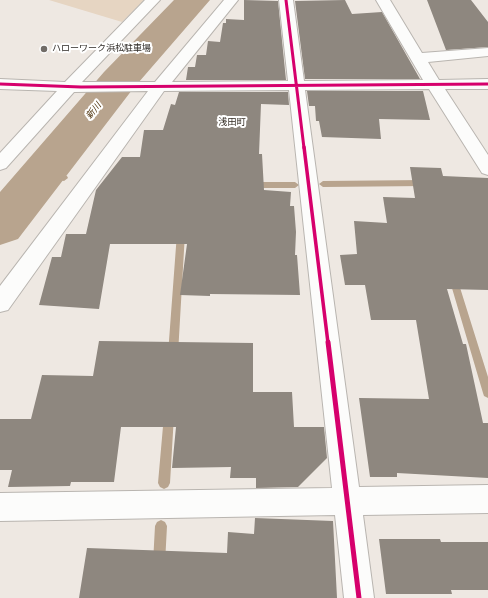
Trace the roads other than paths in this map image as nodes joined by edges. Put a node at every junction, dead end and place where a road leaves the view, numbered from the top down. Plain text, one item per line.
1 (153, 0) edge
2 (231, 0) edge
3 (286, 0) edge
4 (383, 0) edge
5 (488, 52) edge
6 (418, 58) junction
7 (0, 84) edge
8 (488, 84) edge
9 (434, 85) junction
10 (75, 86) junction
11 (154, 86) junction
12 (296, 86) junction
13 (0, 164) edge
14 (488, 169) edge
15 (0, 303) edge
16 (488, 499) edge
17 (347, 501) junction
18 (0, 507) edge
19 (359, 598) edge

1 - 10 street
2 - 11 street
3 - 12 street
4 - 6 street
5 - 6 street
6 - 9 street
7 - 10 street
8 - 9 street
9 - 12 street
9 - 14 street
10 - 11 street
10 - 13 street
11 - 12 street
11 - 15 street
12 - 17 street
16 - 17 street
17 - 18 street
17 - 19 street

